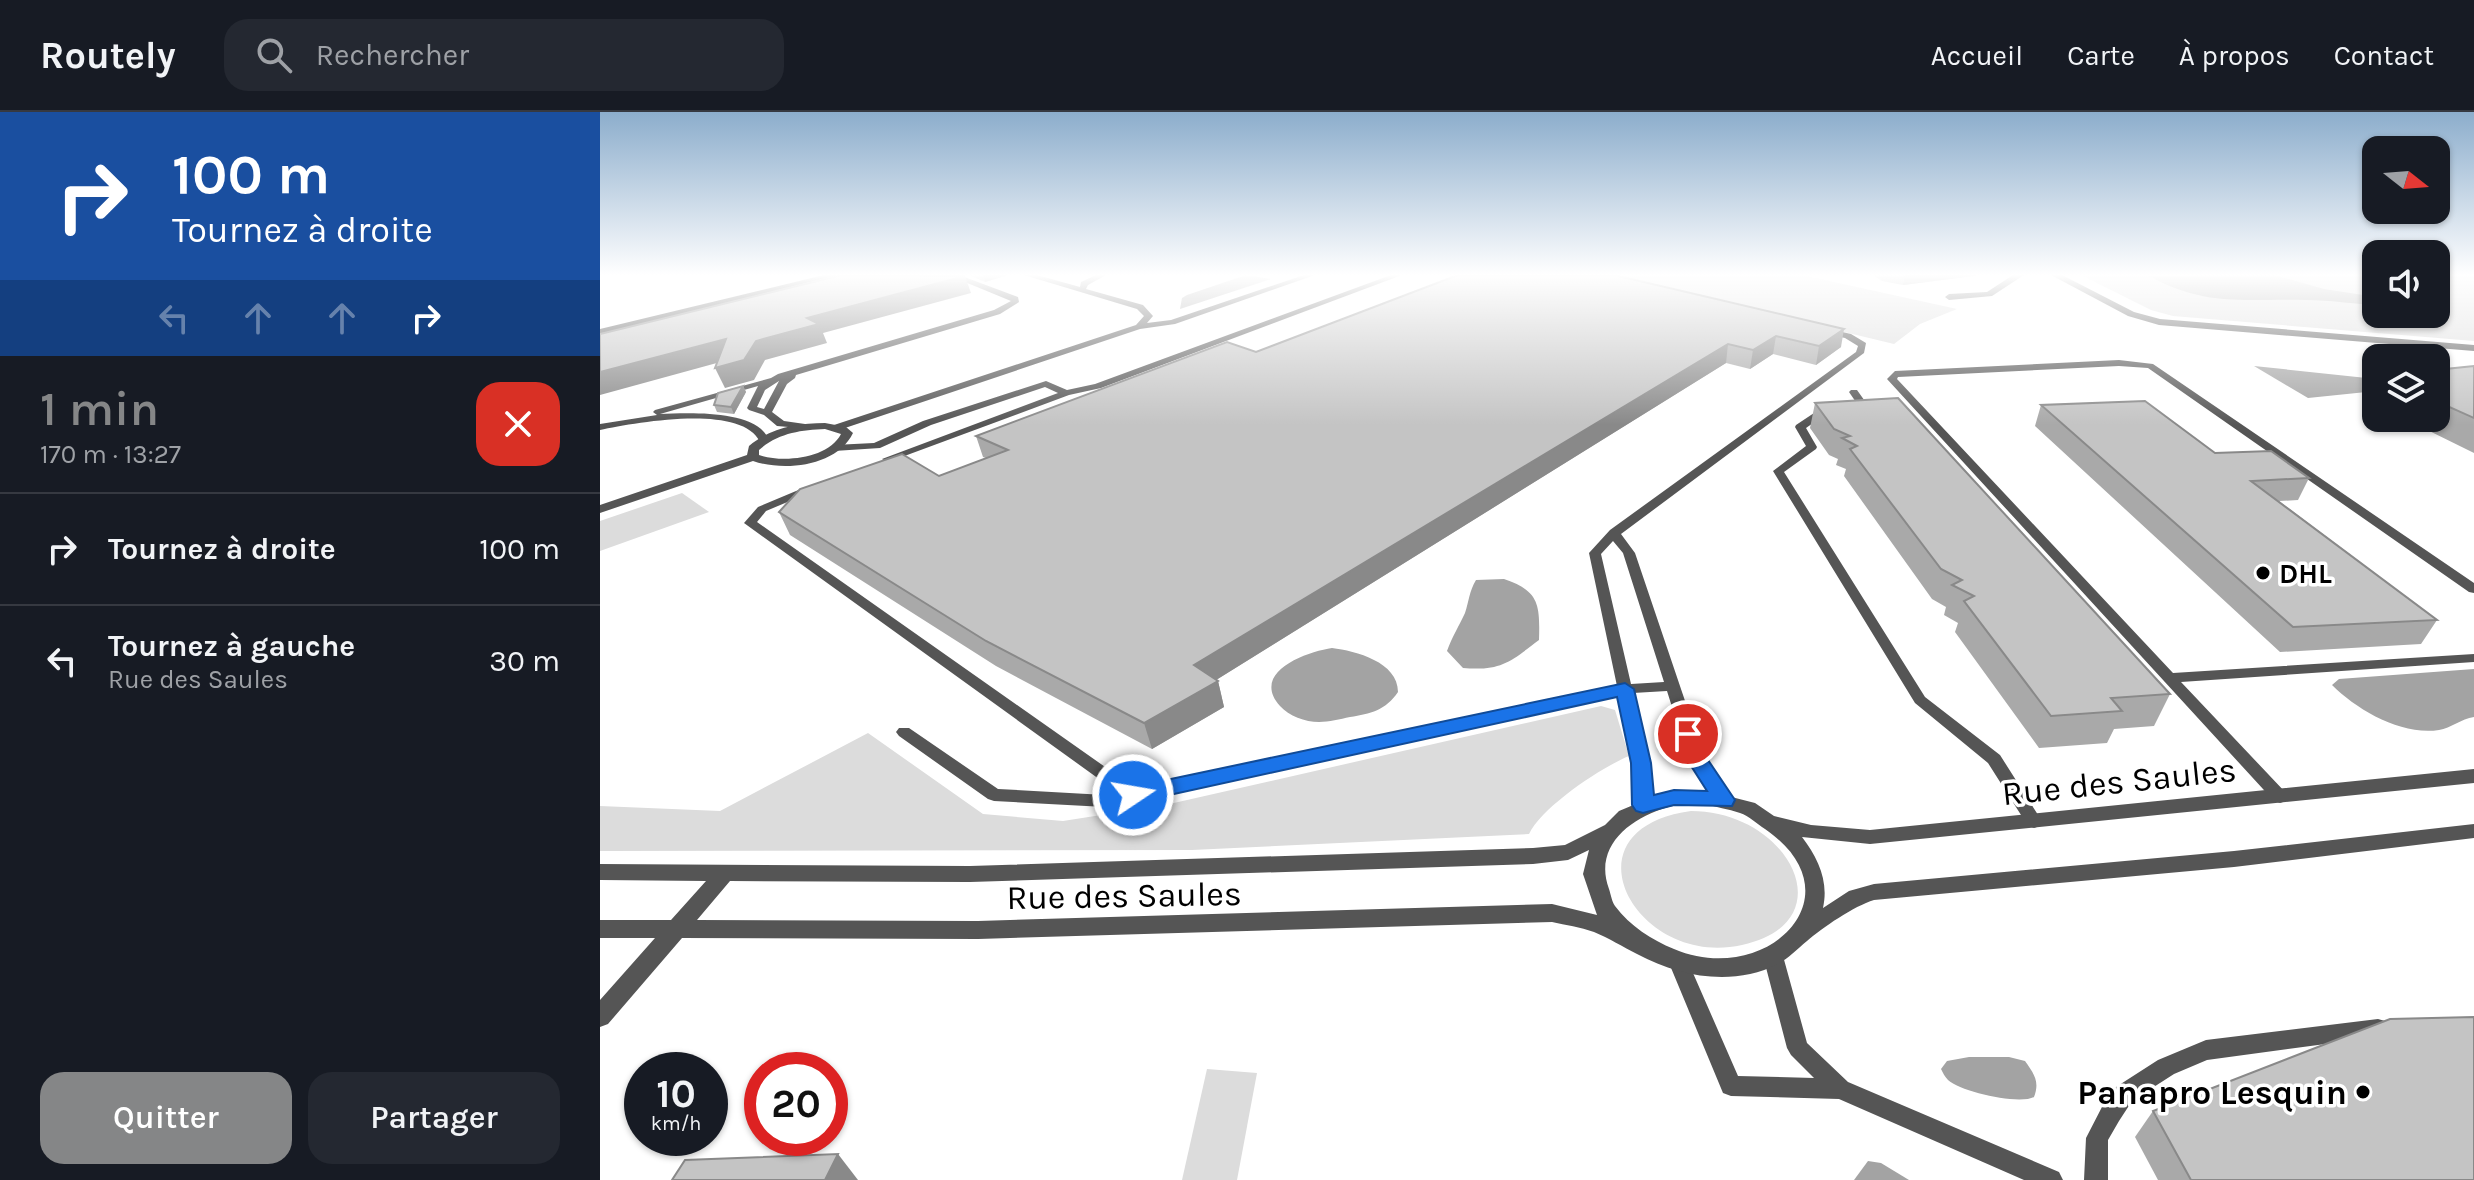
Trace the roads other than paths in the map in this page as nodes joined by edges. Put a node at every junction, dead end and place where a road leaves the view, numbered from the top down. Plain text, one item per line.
1 (630, 325) edge
2 (954, 325) edge
3 (1153, 325) edge
4 (1264, 325) edge
5 (2193, 325) edge
6 (1139, 327) joint
7 (1818, 329) edge
8 (600, 332) edge
9 (2474, 348) edge
10 (813, 367) junction
11 (781, 376) junction
12 (1854, 392) dead end
13 (1066, 393) junction
14 (767, 413) junction
15 (638, 418) junction
16 (600, 427) edge
17 (808, 427) junction
18 (838, 427) junction
19 (764, 440) junction
20 (834, 448) junction
21 (753, 457) junction
22 (873, 465) edge
23 (828, 481) edge
24 (600, 509) edge
25 (1614, 533) junction
26 (2474, 589) edge
27 (2474, 658) edge
28 (2167, 678) junction
29 (1673, 686) junction
30 (1625, 689) junction
31 (904, 732) dead end
32 (2474, 776) edge
33 (1133, 795) junction
34 (2280, 797) junction
35 (1724, 800) junction
36 (1643, 805) junction
37 (1771, 820) junction
38 (2034, 822) junction
39 (1609, 831) junction
40 (2474, 831) edge
41 (600, 872) edge
42 (724, 874) junction
43 (600, 929) edge
44 (674, 930) junction
45 (1798, 936) junction
46 (1643, 947) junction
47 (1773, 956) junction
48 (1679, 963) junction
49 (600, 1017) edge
50 (2395, 1026) edge
51 (1840, 1089) junction
52 (2051, 1180) edge
53 (2096, 1180) edge

1 - 8 lane
2 - 10 lane
3 - 6 lane
4 - 13 lane
5 - 9 street
6 - 18 lane
7 - 25 lane
10 - 11 lane
10 - 14 lane
11 - 14 lane
11 - 15 lane
12 - 38 lane
13 - 20 lane
13 - 22 lane
14 - 17 lane
15 - 16 lane
15 - 19 lane
17 - 18 street
17 - 19 street
18 - 20 street
19 - 21 street
20 - 21 street
21 - 24 street
23 - 33 lane
25 - 29 lane
25 - 30 lane
26 - 28 lane
27 - 28 lane
28 - 34 lane
29 - 30 lane
29 - 35 lane
30 - 33 lane
30 - 36 lane
31 - 33 lane
32 - 34 street, Rue des Saules
34 - 38 street, Rue des Saules
35 - 36 street, Rue des Saules
35 - 37 street, Rue des Saules
36 - 39 street, Rue des Saules
37 - 38 street, Rue des Saules
37 - 45 street, Rue des Saules
39 - 42 street, Rue des Saules
39 - 46 street, Rue des Saules
40 - 45 street, Rue des Saules
41 - 42 street, Rue des Saules
42 - 44 street
43 - 44 street, Rue des Saules
44 - 46 street, Rue des Saules
44 - 49 street
45 - 47 street, Rue des Saules
46 - 48 street, Rue des Saules
47 - 48 street, Rue des Saules
47 - 51 lane
48 - 51 lane
50 - 53 lane
51 - 52 lane

